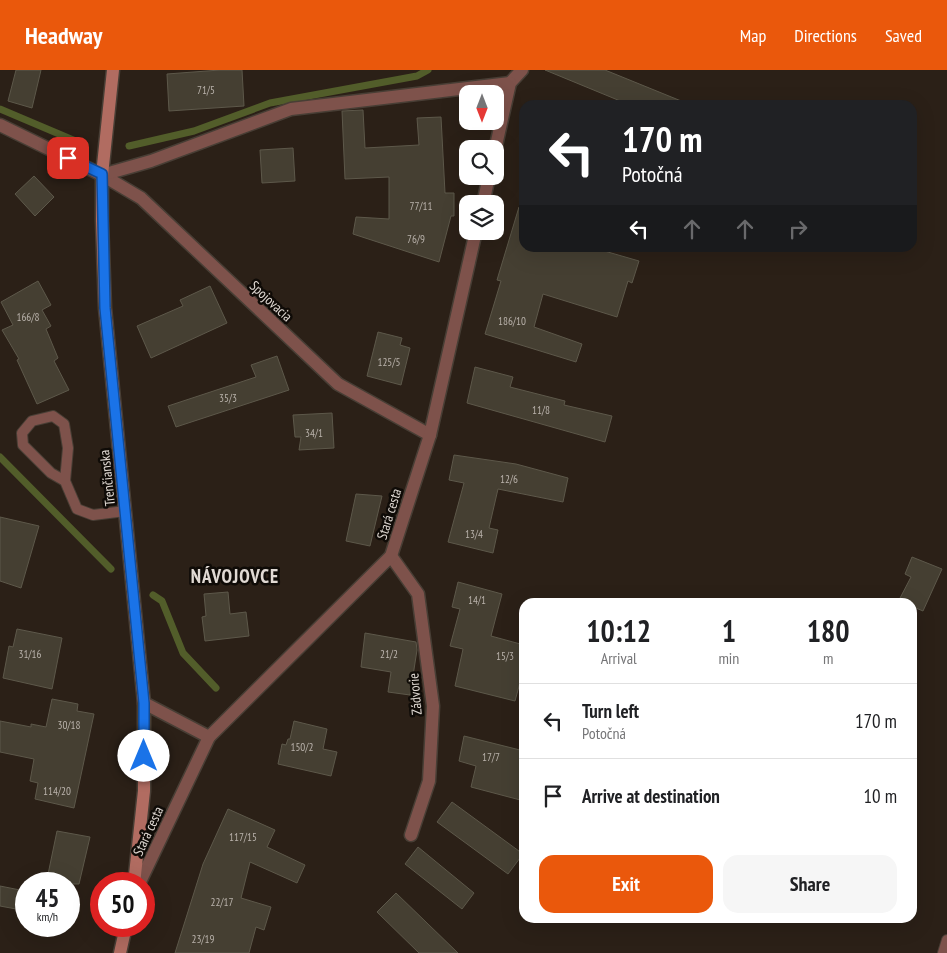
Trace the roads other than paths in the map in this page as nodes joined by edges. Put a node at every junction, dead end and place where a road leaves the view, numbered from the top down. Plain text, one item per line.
1 (113, 70) edge
2 (522, 70) edge
3 (510, 83) junction
4 (0, 125) edge
5 (497, 140) edge
6 (102, 174) junction
7 (474, 240) edge
8 (430, 434) junction
9 (66, 481) junction
10 (125, 511) junction
11 (391, 556) junction
12 (144, 703) junction
13 (209, 737) junction
14 (411, 835) dead end
15 (135, 872) edge
16 (145, 872) edge
17 (124, 937) edge
18 (947, 940) edge
19 (120, 953) edge
20 (943, 953) edge

1 - 6 main road, Trenčianska
2 - 3 street
3 - 5 street
3 - 6 street
4 - 6 street, Spojovacia
6 - 8 street, Spojovacia
6 - 10 main road, Trenčianska
7 - 8 street, Stará cesta
8 - 11 street, Stará cesta
9 - 9 lane
9 - 10 lane
10 - 12 main road, Trenčianska
11 - 13 street, Stará cesta
11 - 14 street, Zádvorie
12 - 13 street
12 - 15 main road, Trenčianska
13 - 16 street, Stará cesta
17 - 19 main road
18 - 20 lane

